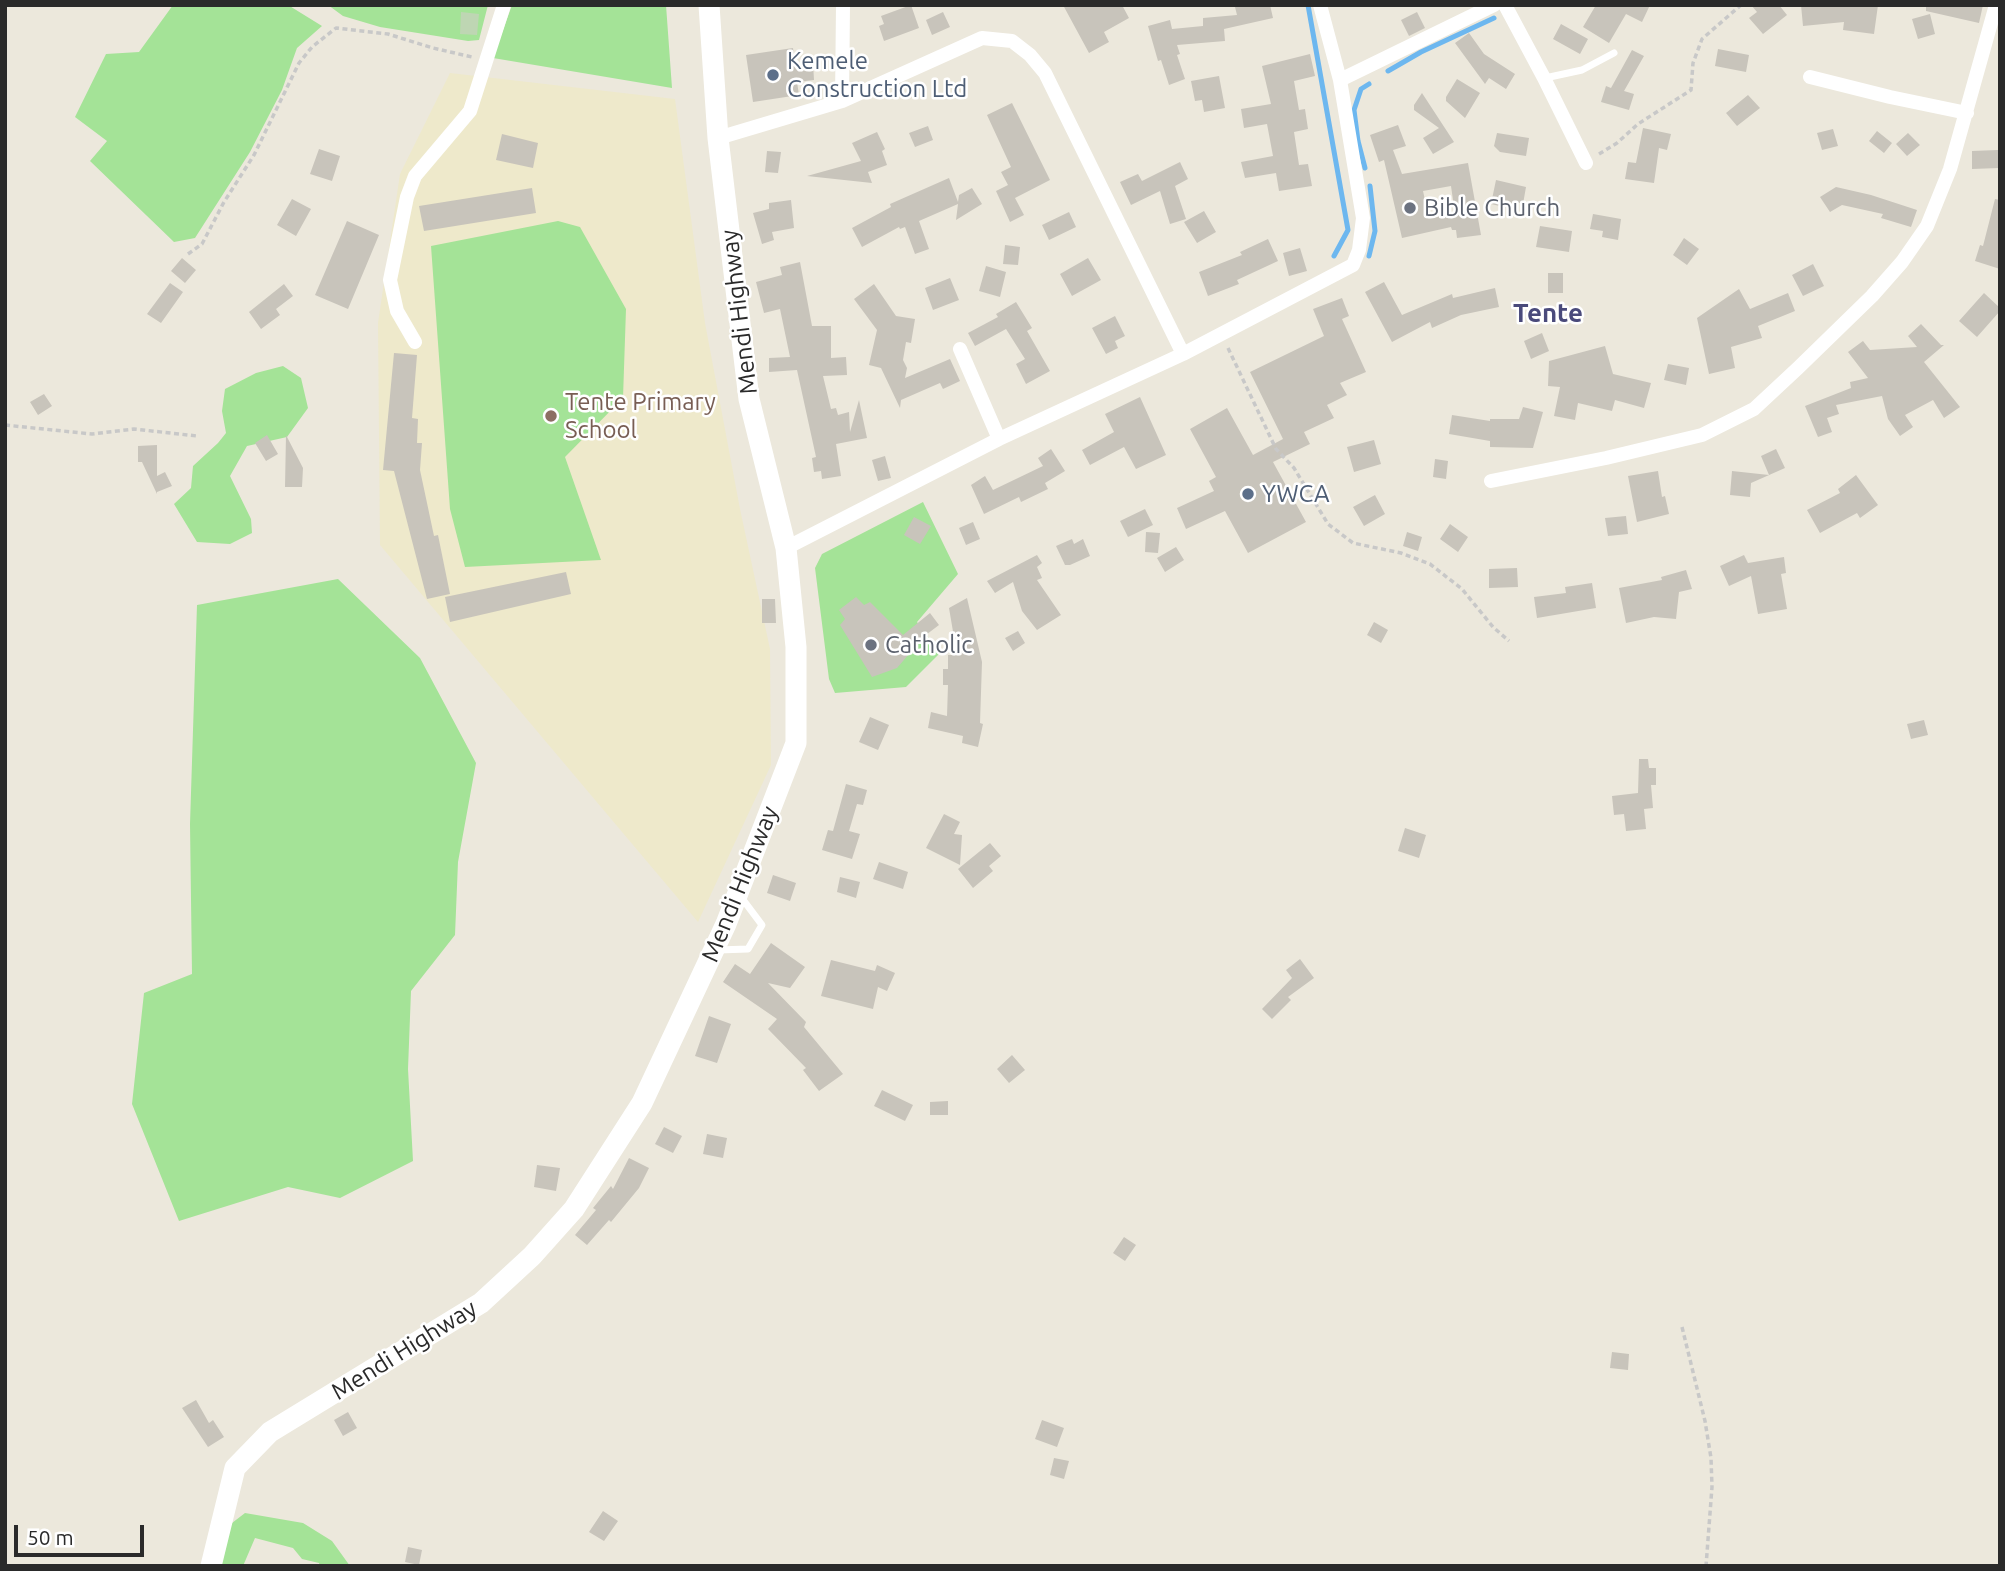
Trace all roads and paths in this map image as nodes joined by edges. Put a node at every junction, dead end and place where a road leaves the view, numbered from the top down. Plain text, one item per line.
1 (504, 5) edge
2 (709, 5) edge
3 (843, 5) edge
4 (1321, 5) edge
5 (1494, 5) edge
6 (1504, 5) edge
7 (1741, 5) edge
8 (1996, 5) edge
9 (1614, 53) dead end
10 (486, 60) junction
11 (1810, 77) dead end
12 (1544, 78) junction
13 (1340, 80) junction
14 (842, 101) junction
15 (1967, 113) junction
16 (718, 138) junction
17 (1586, 163) joint
18 (188, 254) dead end
19 (1221, 334) junction
20 (415, 342) dead end
21 (960, 349) dead end
22 (1183, 354) junction
23 (5, 425) edge
24 (197, 436) dead end
25 (999, 439) junction
26 (1491, 481) dead end
27 (786, 548) junction
28 (1509, 641) dead end
29 (738, 894) junction
30 (714, 950) junction
31 (1682, 1327) dead end
32 (211, 1566) edge
33 (1706, 1566) edge

1 - 10 street
2 - 16 main road, Mendi Highway
3 - 14 street
4 - 13 street
5 - 13 street
6 - 12 street
7 - 17 path
8 - 15 street
9 - 12 lane
10 - 18 path
10 - 20 street
11 - 15 street
12 - 17 street
13 - 19 street
14 - 16 street
14 - 22 street
15 - 26 street
16 - 27 main road, Mendi Highway
19 - 22 street
19 - 28 path
21 - 25 street
22 - 25 street
23 - 24 path
25 - 27 street
27 - 29 main road, Mendi Highway
29 - 30 main road, Mendi Highway
29 - 30 lane
30 - 32 main road, Mendi Highway
31 - 33 path

